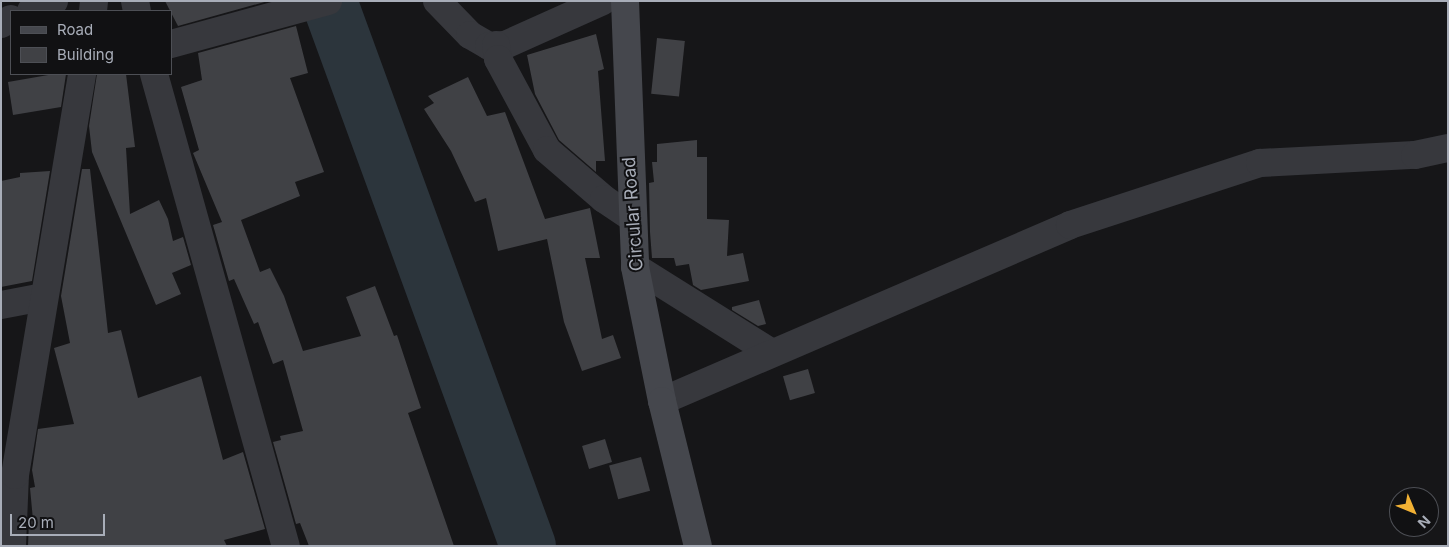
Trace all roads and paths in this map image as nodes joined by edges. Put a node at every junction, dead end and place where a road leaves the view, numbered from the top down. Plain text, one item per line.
1 (54, 1) edge
2 (436, 1) edge
3 (603, 1) edge
4 (625, 1) edge
5 (318, 5) edge
6 (33, 10) edge
7 (172, 44) edge
8 (496, 46) junction
9 (82, 75) edge
10 (154, 75) edge
11 (1448, 148) edge
12 (632, 218) junction
13 (635, 267) junction
14 (44, 297) junction
15 (1, 305) edge
16 (772, 353) junction
17 (665, 412) junction
18 (8, 477) edge
19 (12, 546) edge
20 (286, 546) edge
21 (698, 546) edge

1 - 6 street
2 - 8 street
3 - 8 street
4 - 12 main road, Circular Road
5 - 7 street
8 - 12 street
9 - 14 street
10 - 20 street
11 - 16 street
12 - 13 main road, Circular Road
13 - 16 street
13 - 17 main road, Circular Road
14 - 15 street
14 - 18 street
16 - 17 street
17 - 21 main road, Circular Road
18 - 19 street

